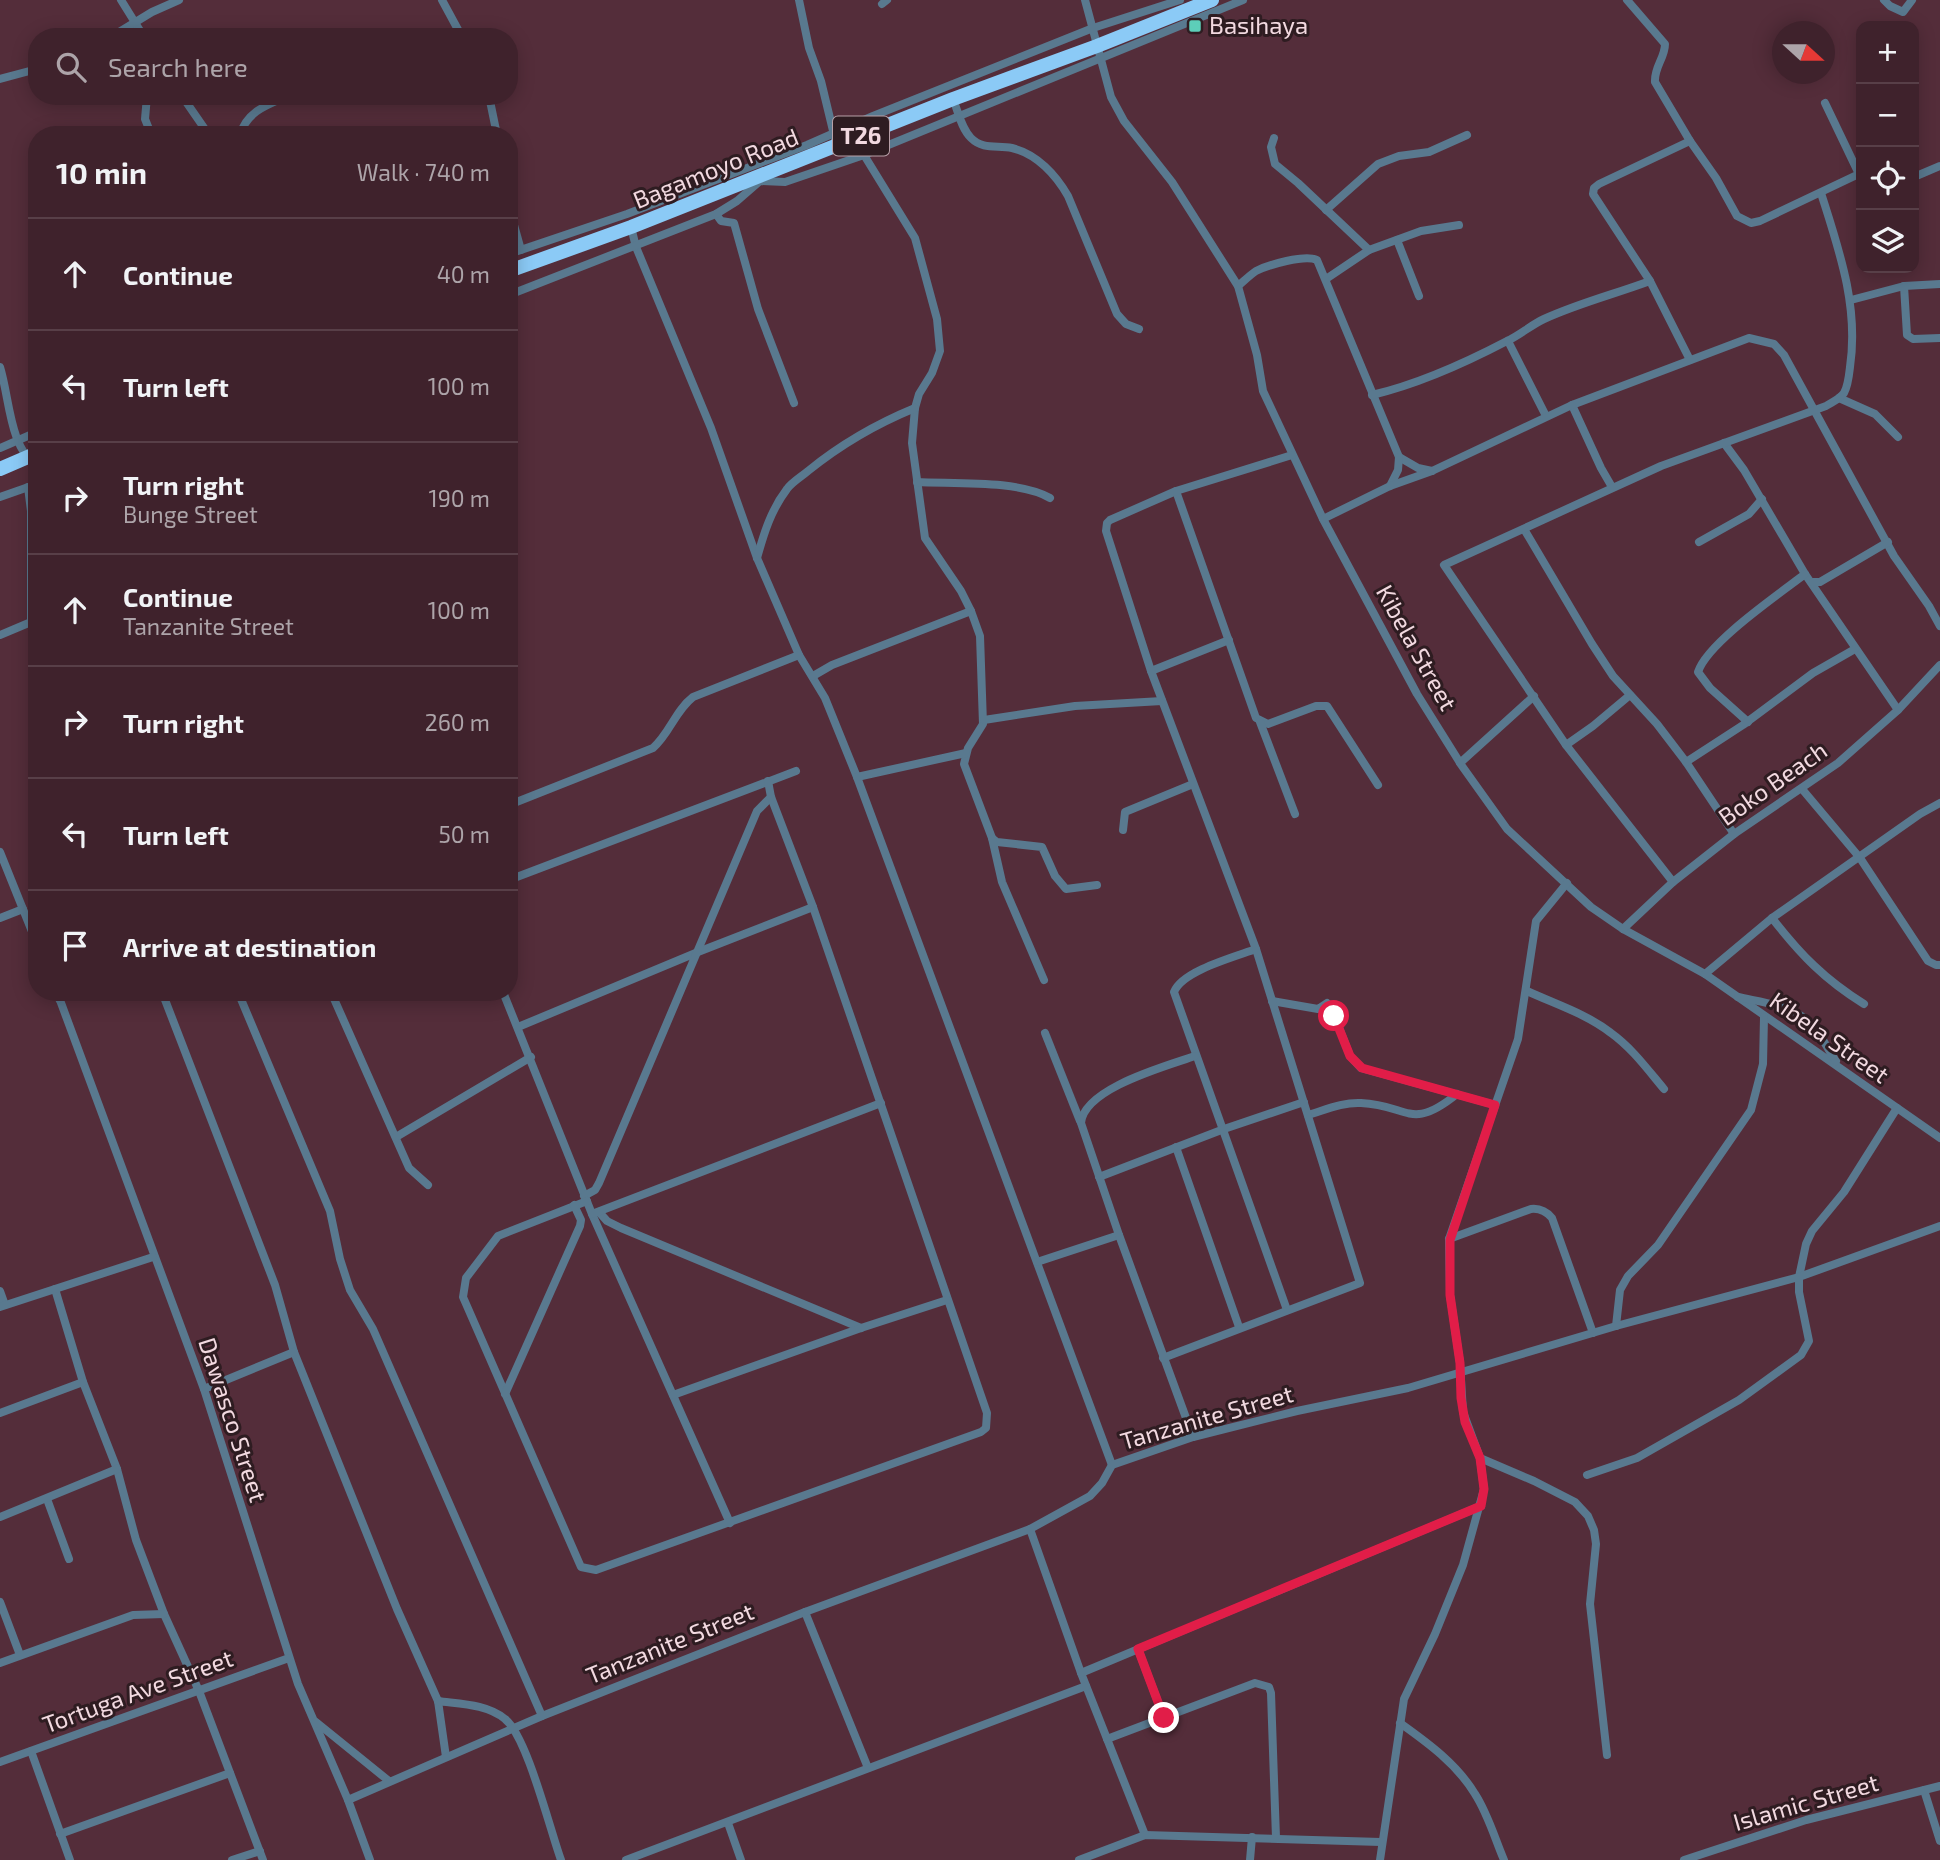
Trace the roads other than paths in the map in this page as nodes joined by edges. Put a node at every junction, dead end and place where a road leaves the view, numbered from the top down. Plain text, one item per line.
1 (121, 0) edge
2 (179, 0) edge
3 (442, 0) edge
4 (799, 0) edge
5 (1085, 0) edge
6 (1180, 0) edge
7 (1212, 0) edge
8 (1243, 0) edge
9 (1627, 0) edge
10 (1884, 0) edge
11 (1912, 0) edge
12 (135, 22) junction
13 (125, 28) edge
14 (139, 28) edge
15 (457, 28) edge
16 (1093, 28) junction
17 (1099, 53) junction
18 (28, 71) edge
19 (0, 79) edge
20 (953, 99) junction
21 (1825, 103) dead end
22 (146, 105) edge
23 (188, 105) edge
24 (268, 105) edge
25 (491, 105) edge
26 (959, 115) junction
27 (148, 126) edge
28 (203, 126) edge
29 (243, 126) edge
30 (495, 126) edge
31 (1467, 135) dead end
32 (860, 136) junction
33 (1274, 138) dead end
34 (835, 140) junction
35 (1690, 141) junction
36 (864, 156) junction
37 (1856, 166) edge
38 (1940, 166) edge
39 (1919, 175) edge
40 (1856, 176) edge
41 (760, 179) junction
42 (1821, 193) junction
43 (1326, 210) junction
44 (716, 214) junction
45 (1459, 225) dead end
46 (631, 227) junction
47 (1396, 240) junction
48 (518, 242) edge
49 (636, 247) junction
50 (520, 250) joint
51 (1369, 250) junction
52 (518, 268) edge
53 (1326, 279) junction
54 (1650, 281) junction
55 (1940, 284) edge
56 (1238, 286) junction
57 (1904, 286) junction
58 (518, 292) edge
59 (1419, 296) dead end
60 (1851, 300) junction
61 (1139, 329) dead end
62 (1940, 338) edge
63 (1508, 341) junction
64 (1690, 360) junction
65 (0, 367) edge
66 (1372, 395) junction
67 (1839, 398) junction
68 (794, 403) dead end
69 (1573, 405) junction
70 (915, 408) junction
71 (1815, 410) junction
72 (1546, 416) junction
73 (28, 436) edge
74 (1898, 437) dead end
75 (19, 439) junction
76 (1724, 443) junction
77 (0, 449) edge
78 (28, 451) edge
79 (1292, 455) junction
80 (28, 456) edge
81 (1399, 457) junction
82 (0, 469) edge
83 (1432, 471) junction
84 (917, 482) junction
85 (1390, 486) junction
86 (28, 487) edge
87 (1612, 487) junction
88 (1176, 491) junction
89 (0, 497) edge
90 (1050, 498) dead end
91 (1762, 499) junction
92 (1324, 519) junction
93 (1524, 529) junction
94 (1699, 542) dead end
95 (1888, 542) junction
96 (757, 558) junction
97 (1805, 574) junction
98 (1813, 582) junction
99 (971, 611) junction
100 (28, 623) edge
101 (1940, 626) edge
102 (0, 635) edge
103 (1230, 640) junction
104 (1855, 649) junction
105 (799, 655) junction
106 (1940, 665) edge
107 (1151, 671) junction
108 (813, 676) junction
109 (1630, 695) junction
110 (1534, 696) junction
111 (1162, 701) junction
112 (1898, 710) junction
113 (984, 720) junction
114 (1260, 722) junction
115 (1748, 722) junction
116 (1566, 746) junction
117 (966, 753) junction
118 (1686, 762) junction
119 (1460, 763) junction
120 (796, 771) dead end
121 (857, 777) junction
122 (768, 781) junction
123 (1193, 783) junction
124 (1378, 785) dead end
125 (1802, 789) junction
126 (771, 797) junction
127 (518, 802) edge
128 (1940, 803) edge
129 (1295, 814) dead end
130 (1122, 830) dead end
131 (1734, 834) junction
132 (992, 838) junction
133 (0, 852) edge
134 (1860, 858) junction
135 (518, 877) edge
136 (1673, 882) junction
137 (1566, 883) junction
138 (1097, 885) dead end
139 (813, 907) junction
140 (23, 909) junction
141 (0, 918) edge
142 (1772, 919) junction
143 (28, 922) edge
144 (1623, 929) junction
145 (1256, 949) junction
146 (698, 952) junction
147 (1940, 965) edge
148 (1705, 974) junction
149 (1044, 980) dead end
150 (1527, 991) junction
151 (1735, 996) junction
152 (60, 1001) edge
153 (165, 1001) edge
154 (242, 1001) edge
155 (335, 1001) edge
156 (507, 1001) edge
157 (1272, 1001) junction
158 (1864, 1004) dead end
159 (1764, 1017) junction
160 (518, 1027) junction
161 (1045, 1032) dead end
162 (1195, 1056) junction
163 (531, 1057) junction
164 (1840, 1067) junction
165 (1664, 1089) dead end
166 (1457, 1094) junction
167 (881, 1102) junction
168 (1304, 1102) junction
169 (1495, 1105) junction
170 (1897, 1108) junction
171 (1308, 1115) junction
172 (1083, 1129) junction
173 (1224, 1129) junction
174 (396, 1138) junction
175 (1940, 1138) edge
176 (1177, 1147) junction
177 (1099, 1177) junction
178 (428, 1185) dead end
179 (586, 1199) junction
180 (574, 1206) junction
181 (595, 1213) junction
182 (1940, 1226) edge
183 (1119, 1235) junction
184 (1450, 1240) junction
185 (153, 1257) junction
186 (1037, 1262) junction
187 (1799, 1277) junction
188 (55, 1289) junction
189 (0, 1292) edge
190 (947, 1300) junction
191 (2, 1306) edge
192 (1287, 1310) junction
193 (1616, 1326) junction
194 (1239, 1327) junction
195 (862, 1328) junction
196 (1593, 1332) junction
197 (294, 1352) junction
198 (1163, 1358) junction
199 (1461, 1374) junction
200 (83, 1382) junction
201 (204, 1389) junction
202 (505, 1394) junction
203 (673, 1395) junction
204 (0, 1413) edge
205 (1193, 1437) junction
206 (1480, 1458) junction
207 (1112, 1465) junction
208 (117, 1469) junction
209 (1587, 1475) dead end
210 (47, 1499) junction
211 (1481, 1506) junction
212 (0, 1517) edge
213 (730, 1523) junction
214 (1030, 1529) junction
215 (69, 1559) dead end
216 (0, 1602) edge
217 (805, 1612) junction
218 (164, 1614) junction
219 (1138, 1649) junction
220 (20, 1655) junction
221 (289, 1658) junction
222 (0, 1663) edge
223 (1081, 1673) junction
224 (1086, 1686) junction
225 (199, 1691) junction
226 (438, 1701) junction
227 (542, 1716) junction
228 (1164, 1718) junction
229 (313, 1720) junction
230 (1399, 1723) junction
231 (514, 1728) junction
232 (1107, 1739) junction
233 (31, 1751) junction
234 (1607, 1755) dead end
235 (446, 1757) junction
236 (0, 1762) edge
237 (868, 1768) junction
238 (230, 1773) junction
239 (389, 1781) junction
240 (1940, 1786) edge
241 (1924, 1790) junction
242 (348, 1800) junction
243 (728, 1823) junction
244 (60, 1834) junction
245 (1145, 1835) junction
246 (1252, 1837) junction
247 (1276, 1838) junction
248 (1940, 1841) edge
249 (1381, 1842) junction
250 (260, 1851) junction
251 (70, 1860) edge
252 (232, 1860) edge
253 (263, 1860) edge
254 (370, 1860) edge
255 (561, 1860) edge
256 (626, 1860) edge
257 (741, 1860) edge
258 (1079, 1860) edge
259 (1250, 1860) edge
260 (1380, 1860) edge
261 (1504, 1860) edge
262 (1684, 1860) edge

1 - 12 street
2 - 12 street
3 - 15 street
4 - 34 street
5 - 16 street, Kibela Street
6 - 16 street
7 - 17 highway, Bagamoyo Road / T26
8 - 17 street
9 - 35 street
10 - 11 street
12 - 13 street
12 - 14 street
16 - 17 street, Kibela Street
16 - 34 street
17 - 20 highway, Bagamoyo Road / T26
17 - 26 street
17 - 56 street, Kibela Street
18 - 19 street
20 - 26 street
20 - 32 highway, Bagamoyo Road / T26
21 - 37 street
22 - 27 street
23 - 28 street
24 - 29 street
25 - 30 street
26 - 36 street
26 - 61 street
31 - 43 street
32 - 34 highway, Bagamoyo Road / T26
32 - 36 street
33 - 43 street
34 - 41 highway, Bagamoyo Road / T26
34 - 50 street
35 - 42 street
35 - 54 street
36 - 41 street
36 - 70 street
38 - 39 street
40 - 42 street
41 - 44 street
41 - 46 highway, Bagamoyo Road / T26
42 - 60 street
43 - 51 street
44 - 49 street
44 - 68 street
45 - 47 street
46 - 49 street
46 - 52 highway, Bagamoyo Road / T26
47 - 51 street
47 - 59 street
48 - 50 street
49 - 58 street
49 - 96 street
51 - 53 street
53 - 56 street
53 - 66 street
54 - 63 street
54 - 64 street
55 - 57 street
56 - 79 street, Kibela Street
57 - 60 street
57 - 62 street
60 - 67 street
63 - 66 street
63 - 72 street
64 - 69 street
64 - 71 street
65 - 75 street
66 - 81 street
67 - 71 street
67 - 74 street
69 - 72 street
69 - 87 street
70 - 84 street
70 - 96 street
71 - 76 street
71 - 95 street
72 - 83 street
73 - 75 street
75 - 77 street
75 - 78 street
76 - 87 street
76 - 91 street
79 - 88 street
79 - 92 street, Kibela Street
80 - 82 highway
81 - 83 street
81 - 85 street
83 - 85 street
84 - 90 street
84 - 99 street
85 - 92 street
86 - 89 street
87 - 93 street
88 - 103 street
88 - 107 street
91 - 94 street
91 - 97 street
92 - 119 street, Kibela Street
93 - 109 street
93 - 110 street
95 - 98 street
95 - 101 street
96 - 105 street
97 - 98 street
97 - 115 street
98 - 104 street
99 - 108 street
99 - 113 street
100 - 102 street
103 - 107 street
103 - 114 street
104 - 112 street
104 - 115 street
105 - 108 street
105 - 127 street
106 - 112 street, Boko Beach
107 - 111 street
108 - 121 street
109 - 116 street
109 - 118 street
110 - 116 street
110 - 119 street
111 - 113 street
111 - 123 street
112 - 125 street, Boko Beach
113 - 117 street
114 - 124 street
114 - 129 street
115 - 118 street
116 - 136 street
117 - 121 street
117 - 132 street
118 - 131 street
119 - 137 street, Kibela Street
120 - 122 street
121 - 186 street
122 - 126 street
122 - 135 street
123 - 130 street
123 - 145 street
125 - 131 street, Boko Beach
125 - 134 street
126 - 139 street
126 - 146 street
128 - 134 street
131 - 136 street, Boko Beach
132 - 138 street
132 - 149 street
133 - 140 street
134 - 142 street
134 - 147 street
136 - 144 street, Boko Beach
137 - 144 street, Kibela Street
137 - 150 street
139 - 146 street
139 - 167 street
140 - 141 street
140 - 143 street
142 - 148 street
142 - 158 street
144 - 148 street, Kibela Street
145 - 157 street
145 - 162 street
146 - 160 street
146 - 179 street
148 - 151 street, Kibela Street
150 - 165 street
150 - 169 street
151 - 159 street, Kibela Street
151 - 164 street
152 - 185 street, Dawasco Street
153 - 197 street
154 - 227 street
155 - 174 street
156 - 160 street
157 - 166 street
157 - 168 street
159 - 164 street, Kibela Street
159 - 193 street
160 - 163 street
161 - 172 street
162 - 172 street
162 - 173 street
163 - 174 street
163 - 179 street
164 - 170 street, Kibela Street
166 - 169 street
166 - 171 street
167 - 181 street
167 - 190 street
168 - 171 street
168 - 173 street
169 - 184 street
170 - 175 street, Kibela Street
170 - 187 street
171 - 192 street
172 - 177 street
173 - 176 street
173 - 192 street
174 - 178 street
176 - 177 street
176 - 194 street
177 - 183 street
179 - 180 street
179 - 181 street
180 - 202 street
180 - 202 street
181 - 195 street
181 - 203 street
182 - 187 street, Tanzanite Street
183 - 186 street
183 - 198 street
184 - 196 street
184 - 199 street
185 - 188 street
185 - 201 street, Dawasco Street
186 - 207 street
187 - 193 street, Tanzanite Street
187 - 209 street
188 - 191 street
188 - 200 street
189 - 191 street
190 - 195 street
190 - 213 street
192 - 194 street
193 - 196 street, Tanzanite Street
194 - 198 street
195 - 203 street
196 - 199 street, Tanzanite Street
197 - 201 street
197 - 226 street
198 - 205 street
199 - 205 street, Tanzanite Street
199 - 206 street
200 - 204 street
200 - 208 street
201 - 221 street, Dawasco Street
202 - 213 street
203 - 213 street
205 - 207 street, Tanzanite Street
206 - 211 street
206 - 234 street
207 - 214 street, Tanzanite Street
208 - 210 street
208 - 218 street
210 - 212 street
210 - 215 street
211 - 219 street
211 - 230 street
214 - 217 street, Tanzanite Street
214 - 223 street
216 - 220 street
217 - 227 street, Tanzanite Street
217 - 237 street
218 - 220 street
218 - 225 street
219 - 223 street
219 - 228 street
220 - 222 street
221 - 225 street, Tortuga Ave Street
221 - 229 street, Dawasco Street
223 - 224 street
224 - 232 street
224 - 237 street
225 - 233 street, Tortuga Ave Street
225 - 238 street
226 - 231 street
226 - 235 street
227 - 231 street, Tanzanite Street
228 - 232 street
228 - 247 street
229 - 239 street
229 - 242 street, Dawasco Street
230 - 249 street
230 - 261 street
231 - 235 street, Tanzanite Street
231 - 255 street
232 - 245 street
233 - 236 street, Tortuga Ave Street
233 - 244 street
235 - 239 street, Tanzanite Street
237 - 243 street
238 - 244 street
238 - 250 street
239 - 242 street, Tanzanite Street
240 - 241 street, Islamic Street
241 - 248 street
241 - 262 street, Islamic Street
242 - 254 street, Dawasco Street
243 - 256 street
243 - 257 street
244 - 251 street
245 - 246 street
245 - 258 street
246 - 247 street
246 - 259 street
247 - 249 street
249 - 260 street
250 - 252 street
250 - 253 street

